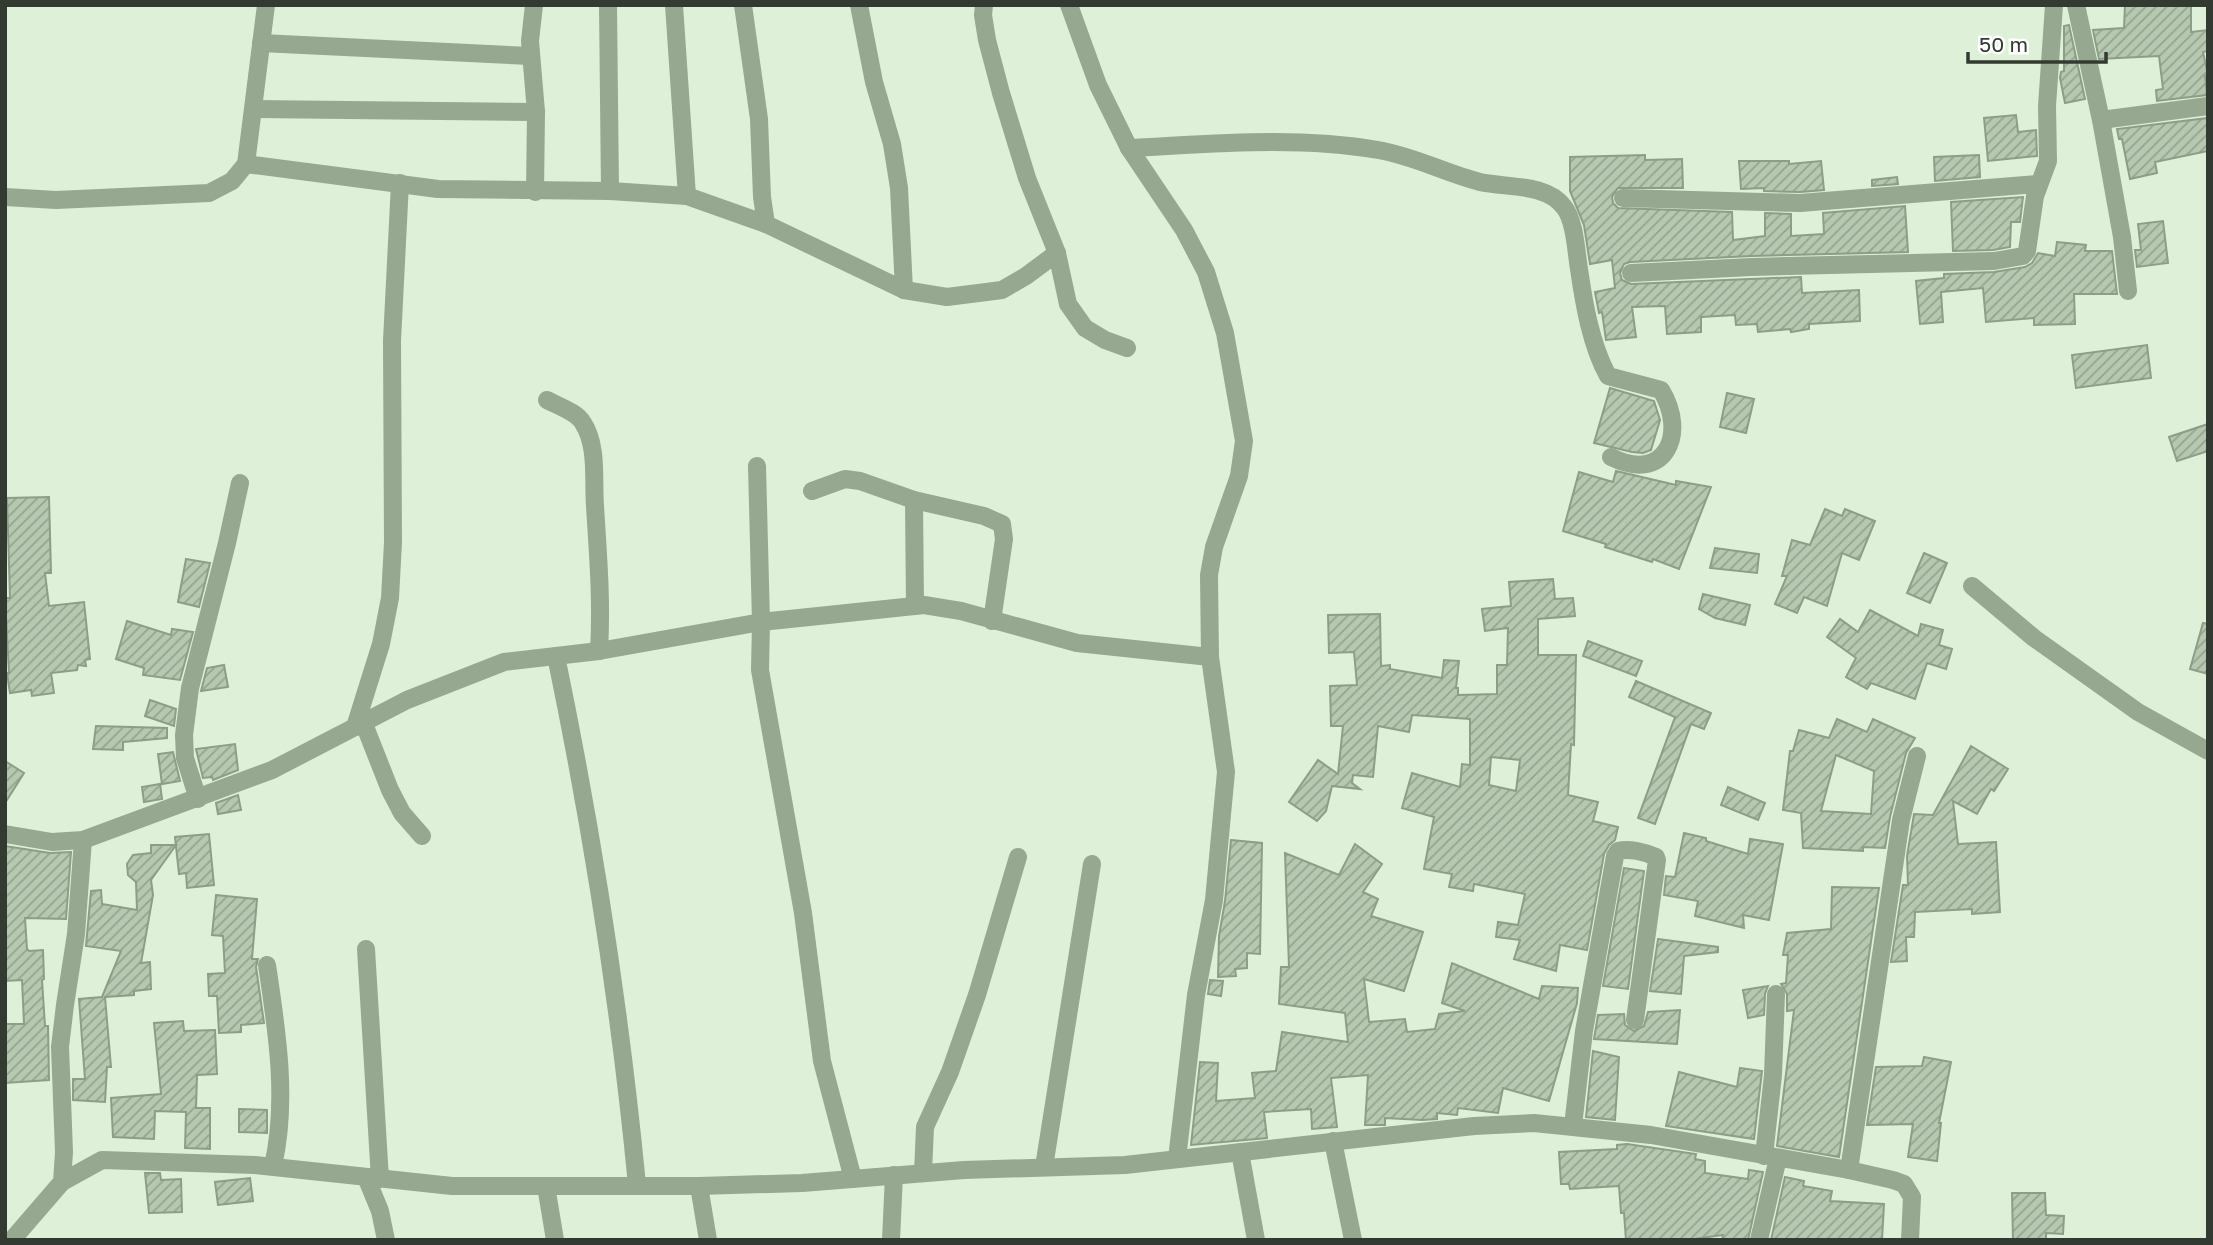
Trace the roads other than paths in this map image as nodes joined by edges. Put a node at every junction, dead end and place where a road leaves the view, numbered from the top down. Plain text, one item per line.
1 (266, 5) edge
2 (534, 5) edge
3 (608, 5) edge
4 (674, 5) edge
5 (743, 5) edge
6 (859, 5) edge
7 (984, 5) edge
8 (1069, 5) edge
9 (2054, 5) edge
10 (2076, 5) edge
11 (261, 43) junction
12 (530, 56) junction
13 (2208, 106) edge
14 (254, 109) junction
15 (536, 112) junction
16 (2101, 120) junction
17 (1129, 148) junction
18 (246, 164) junction
19 (400, 183) junction
20 (2038, 184) junction
21 (610, 191) junction
22 (535, 192) junction
23 (687, 196) junction
24 (5, 197) edge
25 (1623, 198) dead end
26 (766, 224) junction
27 (1056, 253) junction
28 (1631, 273) dead end
29 (904, 290) junction
30 (2128, 291) dead end
31 (1127, 348) dead end
32 (547, 400) dead end
33 (1611, 457) dead end
34 (757, 466) dead end
35 (240, 483) dead end
36 (812, 491) dead end
37 (914, 500) junction
38 (1972, 586) dead end
39 (915, 606) junction
40 (992, 621) junction
41 (761, 622) junction
42 (599, 651) junction
43 (556, 656) junction
44 (1210, 657) junction
45 (360, 725) junction
46 (2208, 751) edge
47 (1917, 756) dead end
48 (198, 799) junction
49 (5, 834) edge
50 (422, 836) dead end
51 (83, 840) junction
52 (1018, 857) dead end
53 (1092, 864) dead end
54 (366, 949) dead end
55 (267, 965) dead end
56 (1776, 994) dead end
57 (1635, 1020) dead end
58 (1573, 1126) junction
59 (1333, 1141) junction
60 (1240, 1152) junction
61 (1771, 1157) junction
62 (1177, 1159) junction
63 (273, 1166) junction
64 (1044, 1167) junction
65 (1849, 1170) junction
66 (923, 1173) junction
67 (894, 1175) junction
68 (373, 1178) junction
69 (853, 1179) junction
70 (62, 1182) junction
71 (637, 1185) junction
72 (546, 1186) junction
73 (699, 1186) junction
74 (12, 1240) edge
75 (386, 1240) edge
76 (555, 1240) edge
77 (708, 1240) edge
78 (891, 1240) edge
79 (1256, 1240) edge
80 (1353, 1240) edge
81 (1759, 1240) edge
82 (1910, 1240) edge

1 - 11 street
2 - 12 street
3 - 21 street
4 - 23 street
5 - 26 street
6 - 29 street
7 - 27 street
8 - 17 street
9 - 20 street
10 - 16 street
11 - 12 street
11 - 14 street
12 - 15 street
13 - 16 street
14 - 15 street
14 - 18 street
15 - 22 street
16 - 30 street
17 - 33 street
17 - 44 street
18 - 19 street
18 - 24 street
19 - 22 street
19 - 45 street
20 - 25 street
20 - 28 street
21 - 22 street
21 - 23 street
23 - 26 street
26 - 29 street
27 - 29 street
27 - 31 street
32 - 42 street
34 - 41 street
35 - 48 street
36 - 37 street
37 - 39 street
37 - 40 street
38 - 46 street
39 - 40 street
39 - 41 street
40 - 44 street
41 - 42 street
41 - 69 street
42 - 43 street
43 - 45 street
43 - 71 street
44 - 62 street
45 - 48 street
45 - 50 street
47 - 65 street
48 - 51 street
49 - 51 street
51 - 70 street
52 - 66 street
53 - 64 street
54 - 68 street
55 - 63 street
56 - 61 street
57 - 58 street
58 - 59 street
58 - 61 street
59 - 60 street
59 - 80 street
60 - 62 street
60 - 79 street
61 - 65 street
61 - 81 street
62 - 64 street
63 - 68 street
63 - 70 street
64 - 66 street
65 - 82 street
66 - 67 street
67 - 69 street
67 - 78 street
68 - 72 street
68 - 75 street
69 - 73 street
70 - 74 street
71 - 72 street
71 - 73 street
72 - 76 street
73 - 77 street

